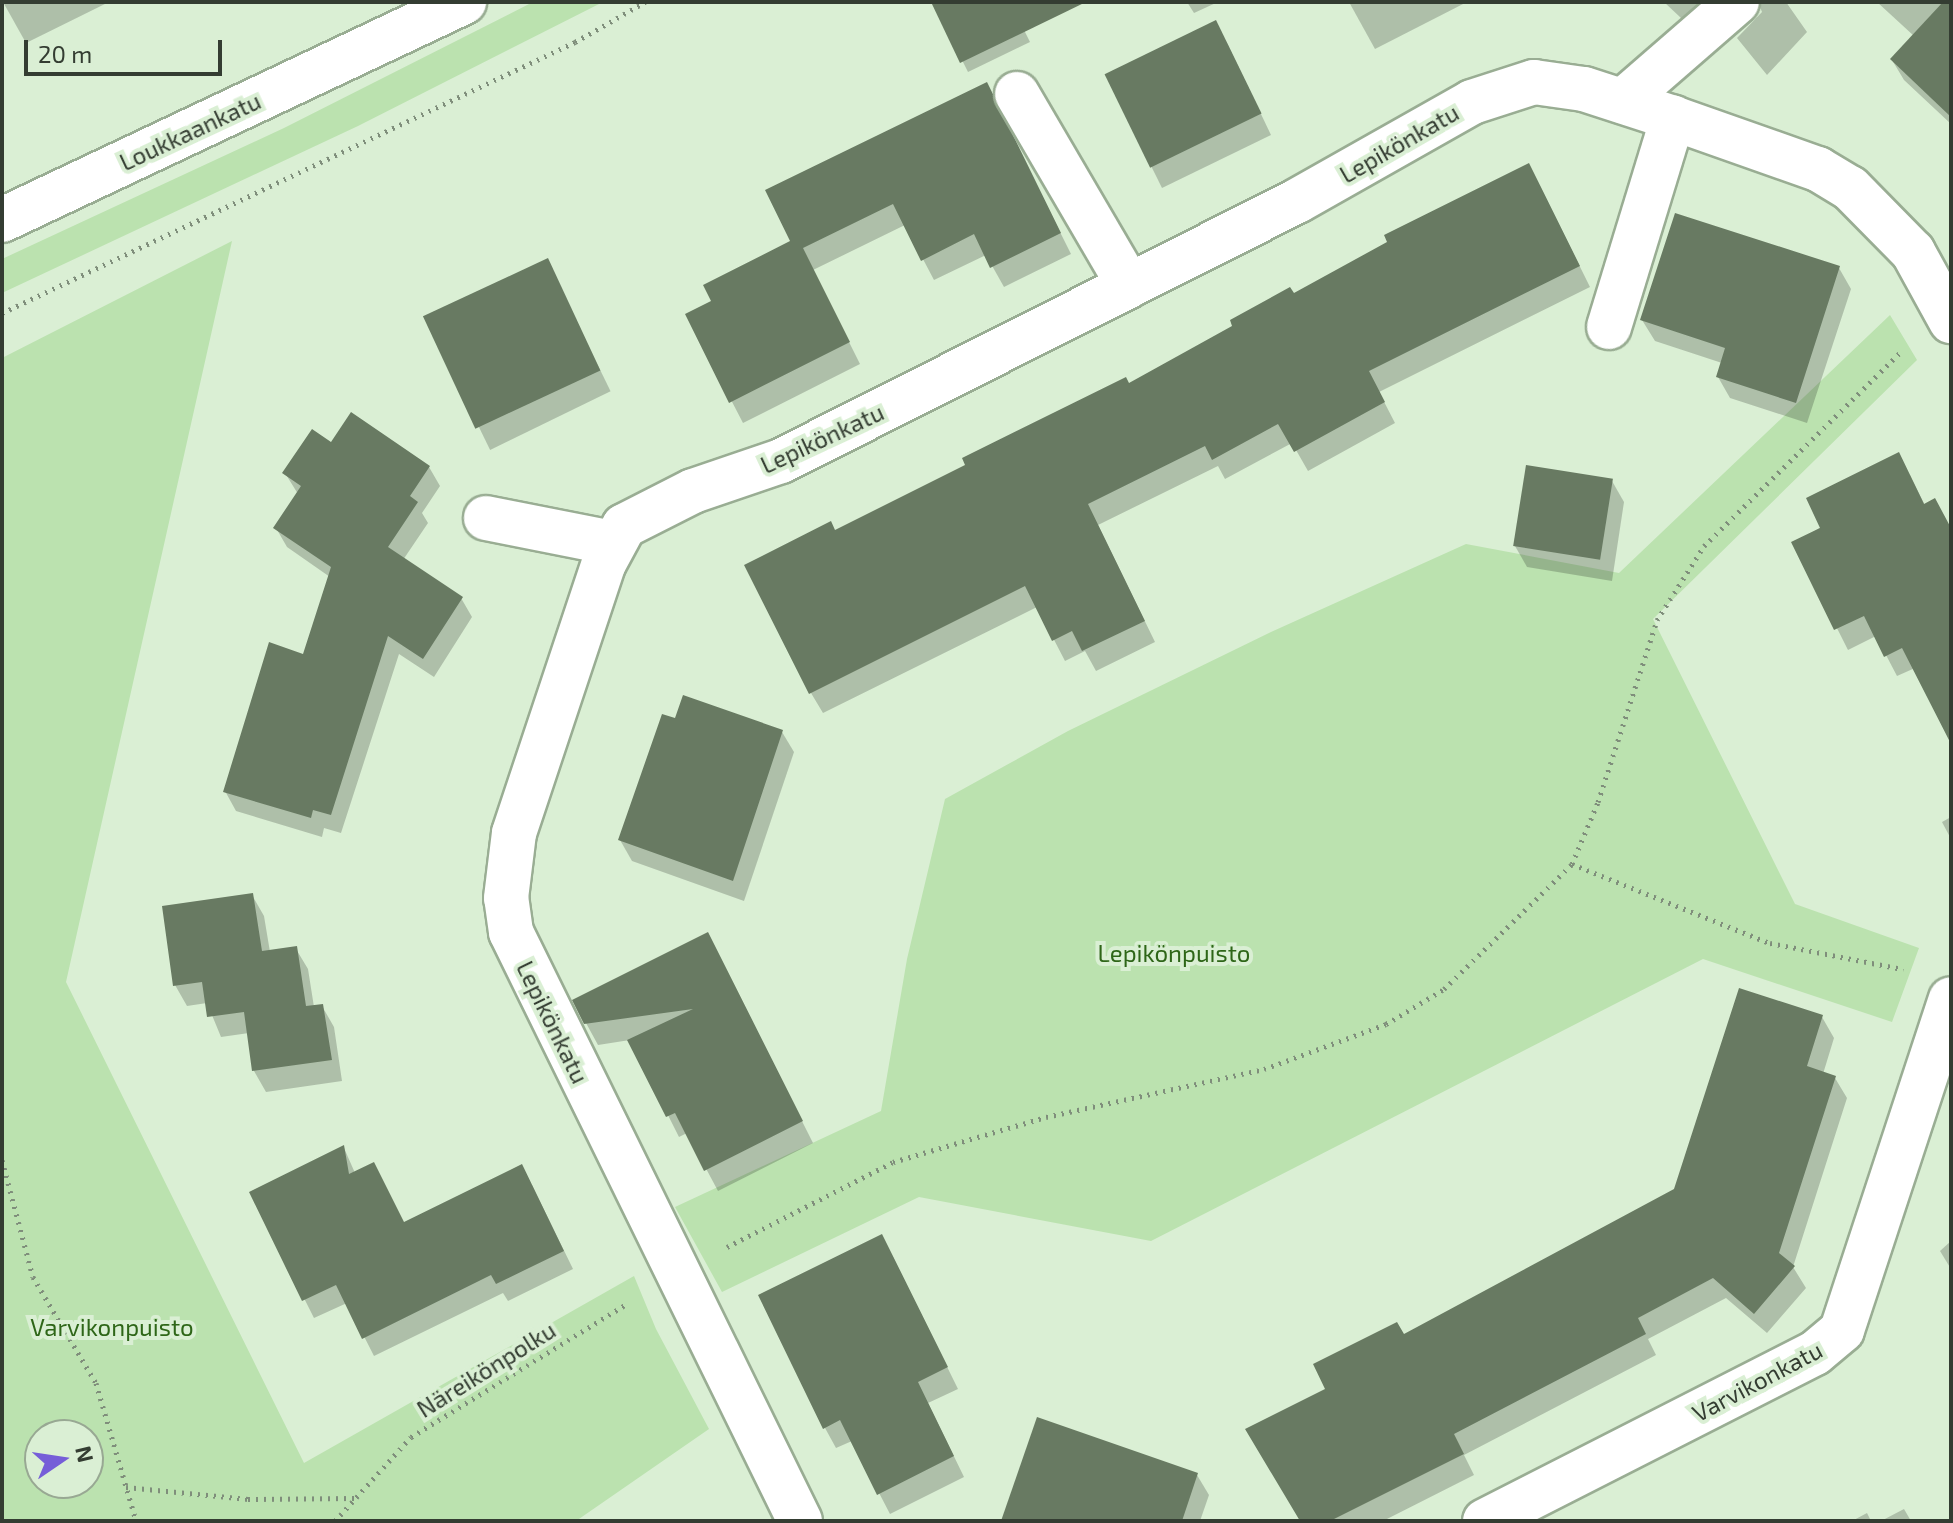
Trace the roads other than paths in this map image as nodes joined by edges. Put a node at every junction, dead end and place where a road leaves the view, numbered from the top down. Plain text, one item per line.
1 (464, 2) edge
2 (1737, 2) edge
3 (1017, 94) dead end
4 (1623, 101) junction
5 (1673, 118) junction
6 (2, 220) edge
7 (1129, 286) junction
8 (1949, 315) edge
9 (1609, 327) dead end
10 (486, 518) dead end
11 (612, 543) junction
12 (1951, 999) edge
13 (800, 1521) edge
14 (1485, 1521) edge

1 - 6 street, Loukkaankatu
2 - 4 street
3 - 7 street
4 - 5 street, Lepikönkatu
4 - 7 street, Lepikönkatu
5 - 8 street, Lepikönkatu
5 - 9 street
7 - 11 street, Lepikönkatu
10 - 11 street
11 - 13 street, Lepikönkatu
12 - 14 street, Varvikonkatu

